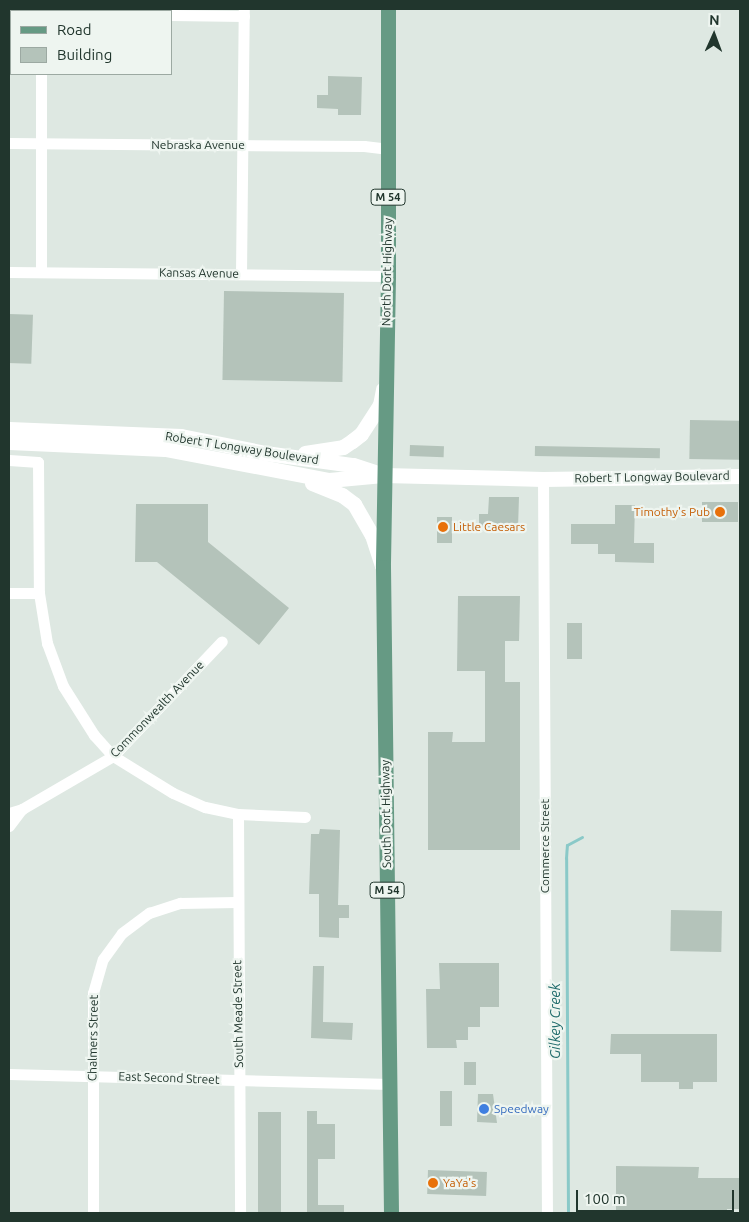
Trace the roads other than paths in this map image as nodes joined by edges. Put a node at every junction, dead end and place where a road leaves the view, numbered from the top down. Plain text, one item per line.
1 (388, 9) edge
2 (244, 12) edge
3 (172, 15) edge
4 (41, 75) edge
5 (9, 143) edge
6 (41, 144) junction
7 (242, 145) junction
8 (387, 149) junction
9 (9, 272) edge
10 (41, 272) junction
11 (241, 274) junction
12 (388, 276) junction
13 (384, 385) junction
14 (9, 428) edge
15 (92, 431) junction
16 (9, 442) edge
17 (103, 445) junction
18 (265, 453) junction
19 (9, 460) edge
20 (383, 475) junction
21 (300, 476) junction
22 (740, 476) edge
23 (543, 479) junction
24 (383, 567) junction
25 (9, 593) edge
26 (39, 594) junction
27 (222, 641) dead end
28 (113, 756) junction
29 (22, 808) junction
30 (9, 812) edge
31 (238, 814) junction
32 (305, 817) dead end
33 (9, 826) edge
34 (237, 902) junction
35 (9, 1074) edge
36 (92, 1076) junction
37 (239, 1080) junction
38 (390, 1084) junction
39 (93, 1213) edge
40 (240, 1213) edge
41 (391, 1213) edge
42 (547, 1213) edge

1 - 8 main road, North Dort Highway / M 54
2 - 3 street
2 - 7 street
4 - 6 street
5 - 6 street, Nebraska Avenue
6 - 7 street, Nebraska Avenue
6 - 10 street
7 - 8 street, Nebraska Avenue
7 - 11 street
8 - 12 main road, North Dort Highway / M 54
9 - 10 street, Kansas Avenue
10 - 11 street, Kansas Avenue
11 - 12 street, Kansas Avenue
12 - 13 main road, North Dort Highway / M 54
13 - 18 street
13 - 20 main road, North Dort Highway / M 54
14 - 15 street, Robert T Longway Boulevard
15 - 17 street
15 - 18 street, Robert T Longway Boulevard
16 - 17 street, Robert T Longway Boulevard
17 - 21 street, Robert T Longway Boulevard
18 - 20 street, Robert T Longway Boulevard
19 - 26 street
20 - 21 street, Robert T Longway Boulevard
20 - 23 street, Robert T Longway Boulevard
20 - 24 main road, South Dort Highway / M 54
21 - 24 street
22 - 23 street, Robert T Longway Boulevard
23 - 42 street, Commerce Street
24 - 38 main road, South Dort Highway / M 54
25 - 26 street
26 - 28 street
27 - 28 street, Commonwealth Avenue
28 - 29 street, Commonwealth Avenue
28 - 31 street
29 - 30 street, Commonwealth Avenue
29 - 33 street
31 - 32 street
31 - 34 street, South Meade Street
34 - 36 street, Chalmers Street
34 - 37 street, South Meade Street
35 - 36 street, East Second Street
36 - 37 street, East Second Street
36 - 39 street, Chalmers Street
37 - 38 street, East Second Street
37 - 40 street, South Meade Street
38 - 41 main road, South Dort Highway / M 54

